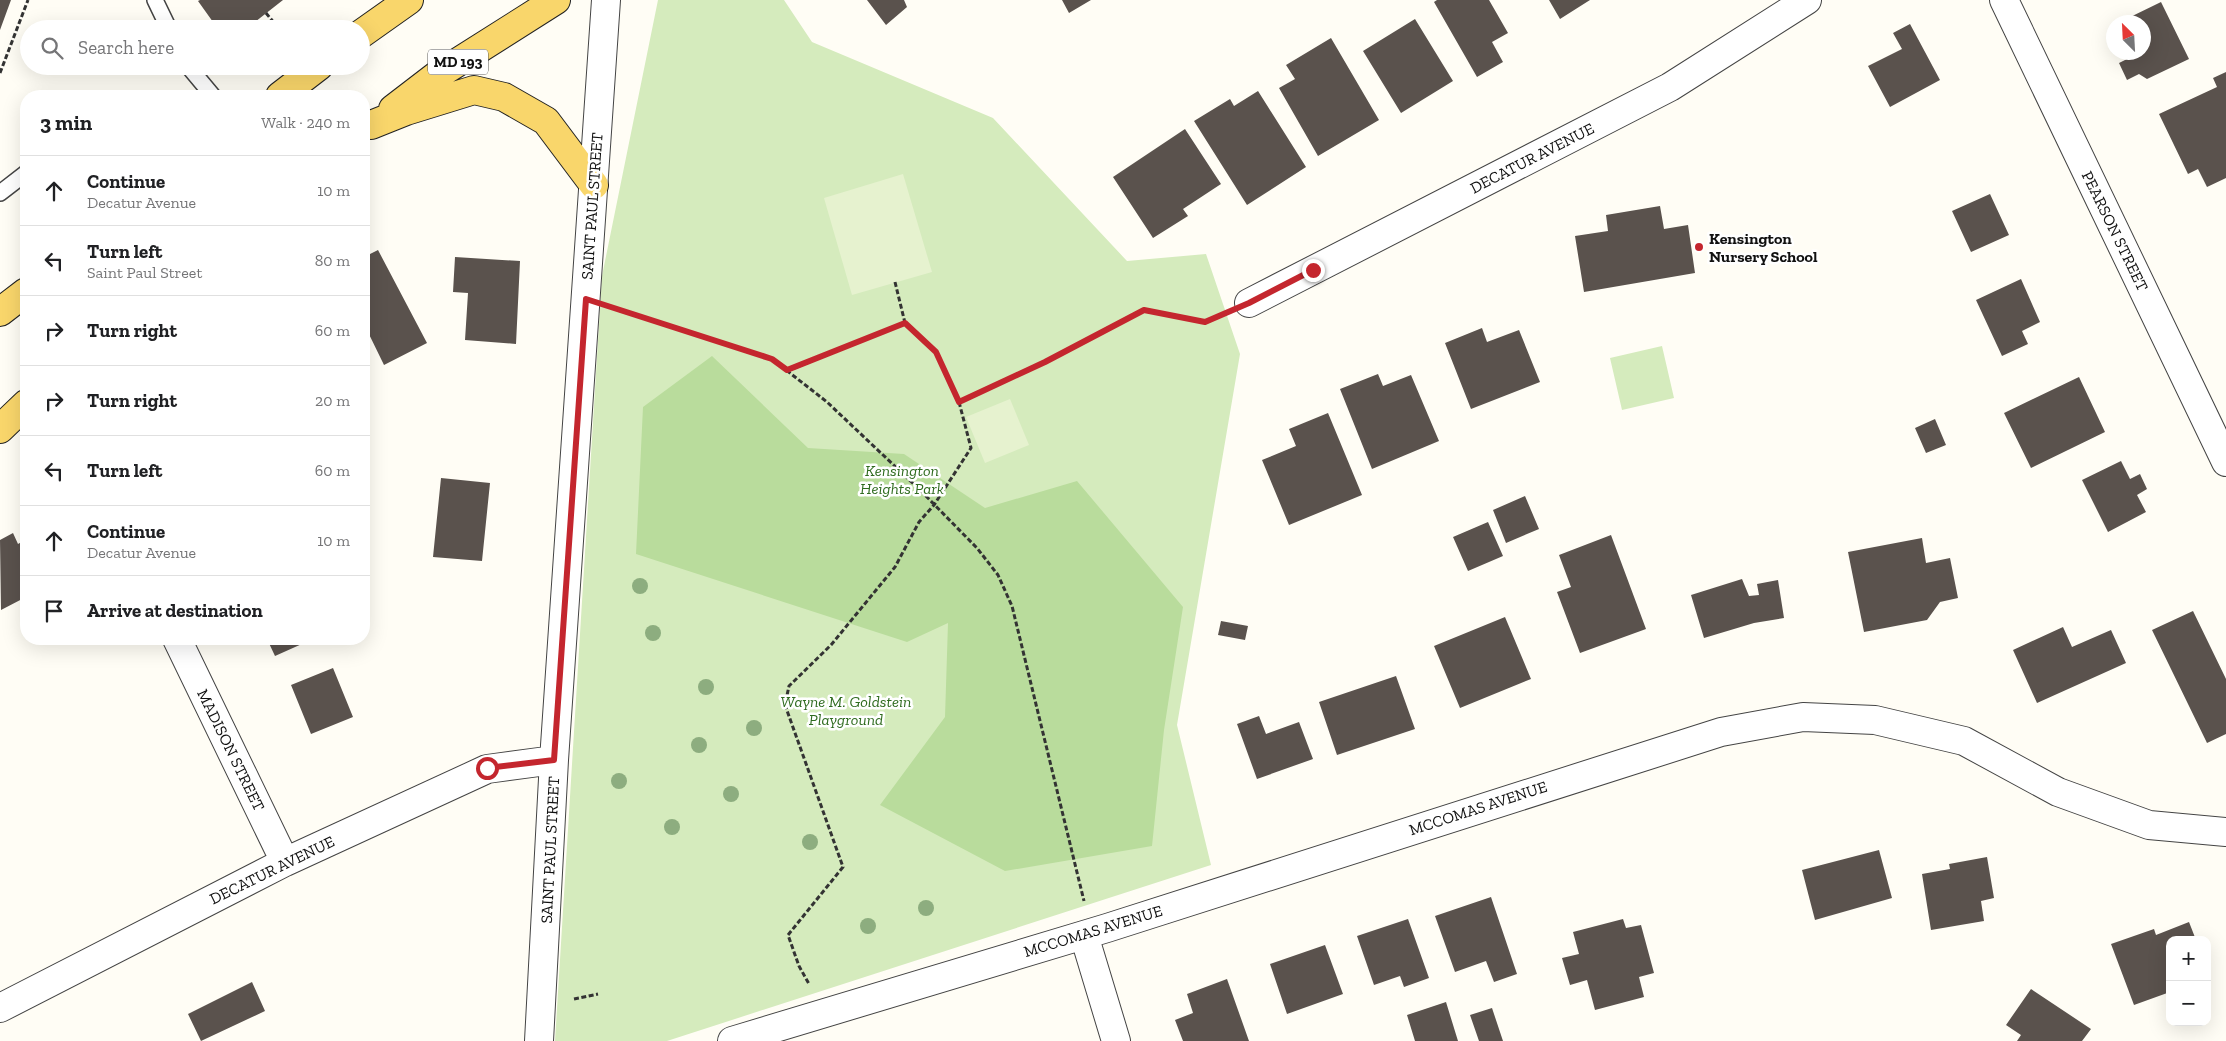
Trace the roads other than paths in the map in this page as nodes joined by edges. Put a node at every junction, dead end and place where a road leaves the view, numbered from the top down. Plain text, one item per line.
1 (154, 0) edge
2 (408, 0) edge
3 (556, 0) edge
4 (606, 0) edge
5 (1807, 0) edge
6 (2004, 0) edge
7 (164, 20) edge
8 (370, 27) edge
9 (196, 75) edge
10 (307, 75) edge
11 (208, 90) edge
12 (288, 90) edge
13 (370, 126) edge
14 (370, 127) edge
15 (20, 178) edge
16 (594, 185) junction
17 (0, 193) edge
18 (20, 297) edge
19 (1249, 303) road end
20 (0, 312) edge
21 (20, 410) edge
22 (0, 429) edge
23 (2226, 462) edge
24 (179, 645) edge
25 (554, 760) junction
26 (2226, 832) edge
27 (285, 862) junction
28 (1084, 934) junction
29 (0, 1008) edge
30 (539, 1041) edge
31 (732, 1041) edge
32 (1116, 1041) edge

1 - 7 lane
2 - 8 main road
3 - 13 main road, MD 193
4 - 16 street, SAINT PAUL STREET
5 - 19 street, DECATUR AVENUE
6 - 23 street, PEARSON STREET
9 - 11 lane
10 - 12 main road
14 - 16 main road
15 - 17 lane
16 - 25 street, SAINT PAUL STREET
18 - 20 main road
21 - 22 main road
24 - 27 street, MADISON STREET
25 - 27 street, DECATUR AVENUE
25 - 30 street, SAINT PAUL STREET
26 - 28 street, MCCOMAS AVENUE
27 - 29 street, DECATUR AVENUE
28 - 31 street, MCCOMAS AVENUE
28 - 32 street

